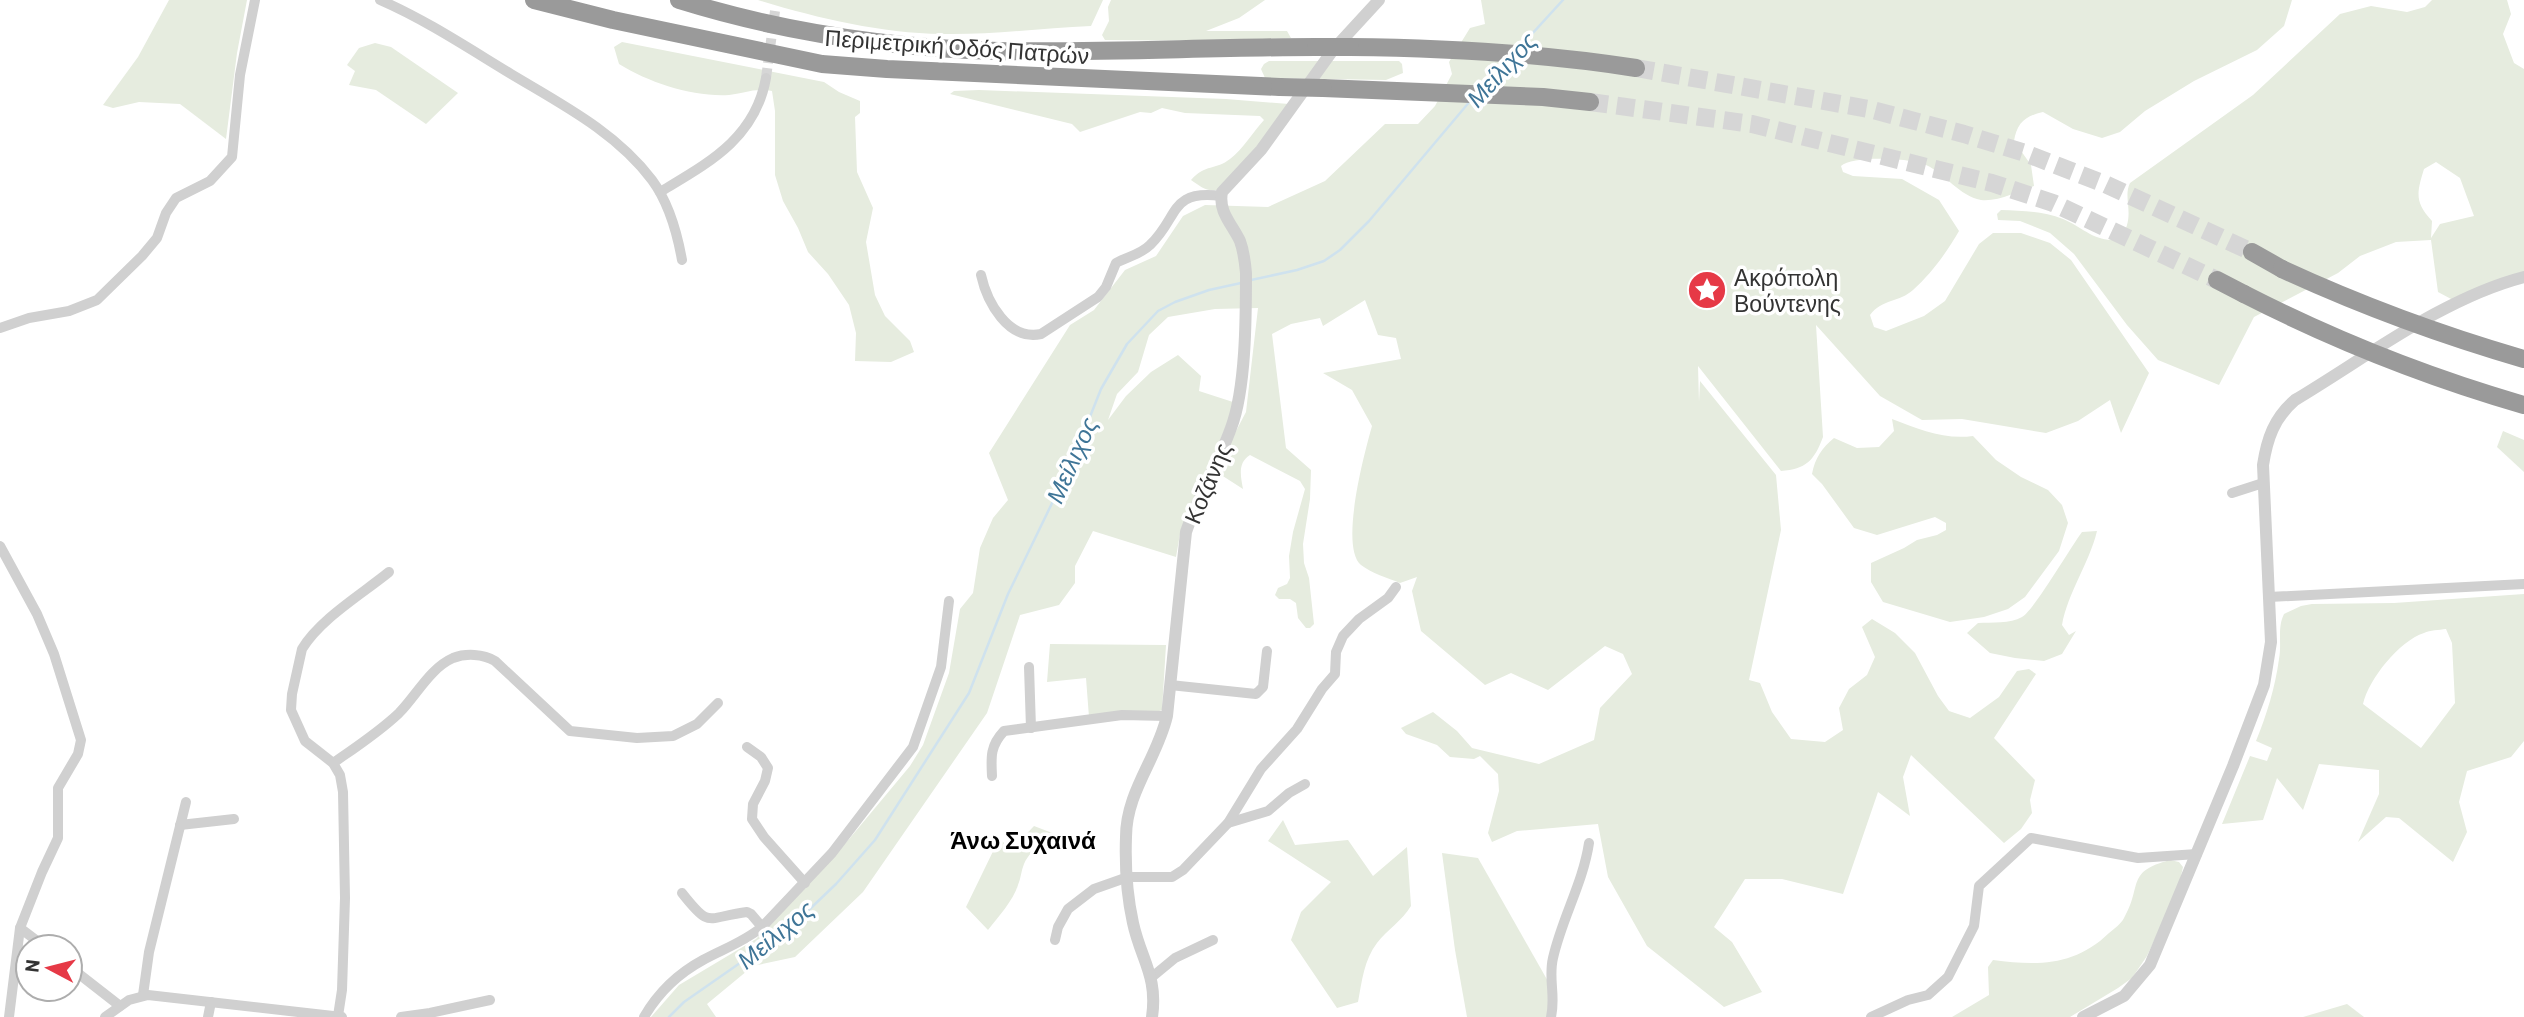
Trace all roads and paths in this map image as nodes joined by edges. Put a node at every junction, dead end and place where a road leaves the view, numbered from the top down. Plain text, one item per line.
1 (255, 0) edge
2 (380, 0) edge
3 (534, 0) edge
4 (679, 0) edge
5 (1379, 0) edge
6 (1636, 68) tunnel mouth
7 (766, 78) tunnel mouth
8 (1590, 102) tunnel mouth
9 (660, 192) junction
10 (1221, 196) junction
11 (2252, 251) tunnel mouth
12 (682, 260) dead end
13 (981, 275) dead end
14 (2524, 277) edge
15 (2217, 280) tunnel mouth
16 (0, 328) edge
17 (2524, 359) edge
18 (2524, 405) edge
19 (2263, 483) junction
20 (2232, 494) dead end
21 (0, 547) edge
22 (389, 572) dead end
23 (2524, 584) edge
24 (1396, 587) dead end
25 (2269, 597) junction
26 (949, 601) dead end
27 (1266, 651) dead end
28 (1029, 667) dead end
29 (1170, 685) junction
30 (718, 703) dead end
31 (1167, 716) junction
32 (1031, 728) junction
33 (747, 747) dead end
34 (333, 763) junction
35 (992, 776) dead end
36 (1305, 784) dead end
37 (186, 802) dead end
38 (234, 819) dead end
39 (1228, 823) junction
40 (180, 825) junction
41 (1589, 843) dead end
42 (2197, 854) junction
43 (1128, 877) junction
44 (805, 883) junction
45 (681, 893) dead end
46 (762, 927) junction
47 (20, 928) junction
48 (27, 933) edge
49 (1055, 940) dead end
50 (1213, 940) dead end
51 (1152, 976) junction
52 (84, 978) edge
53 (143, 995) junction
54 (490, 1000) dead end
55 (211, 1002) junction
56 (120, 1006) junction
57 (338, 1016) edge
58 (9, 1017) edge
59 (105, 1017) edge
60 (208, 1017) edge
61 (344, 1017) edge
62 (401, 1017) edge
63 (644, 1017) edge
64 (1152, 1017) edge
65 (1551, 1017) edge
66 (1871, 1017) edge
67 (2083, 1017) edge

1 - 16 street
2 - 9 street
3 - 8 highway, Περιμετρική Οδός Πατρών, bridge
4 - 6 highway, Περιμετρική Οδός Πατρών, bridge
5 - 10 street
7 - 9 street
9 - 12 street
10 - 13 street
10 - 29 street, Κοζάνης
11 - 17 highway, bridge
14 - 19 street
15 - 18 highway, bridge
19 - 20 street
19 - 25 street
21 - 47 street
22 - 34 street
23 - 25 street
24 - 39 street
25 - 42 street
26 - 44 street
27 - 29 street
28 - 32 street
29 - 31 street, Κοζάνης
30 - 34 street
31 - 32 street
31 - 43 street, Κοζάνης
32 - 35 street
33 - 44 street
34 - 57 street
36 - 39 street
37 - 40 street
38 - 40 street
39 - 43 street
40 - 53 street
41 - 65 street
42 - 66 street
42 - 67 street
43 - 49 street
43 - 51 street, Κοζάνης
44 - 46 street
45 - 46 street
46 - 63 street
47 - 48 street
47 - 58 street
50 - 51 street
51 - 64 street, Κοζάνης
52 - 56 street
53 - 55 street
53 - 56 street
54 - 62 street
55 - 57 street
55 - 60 street
56 - 59 street
57 - 61 street

